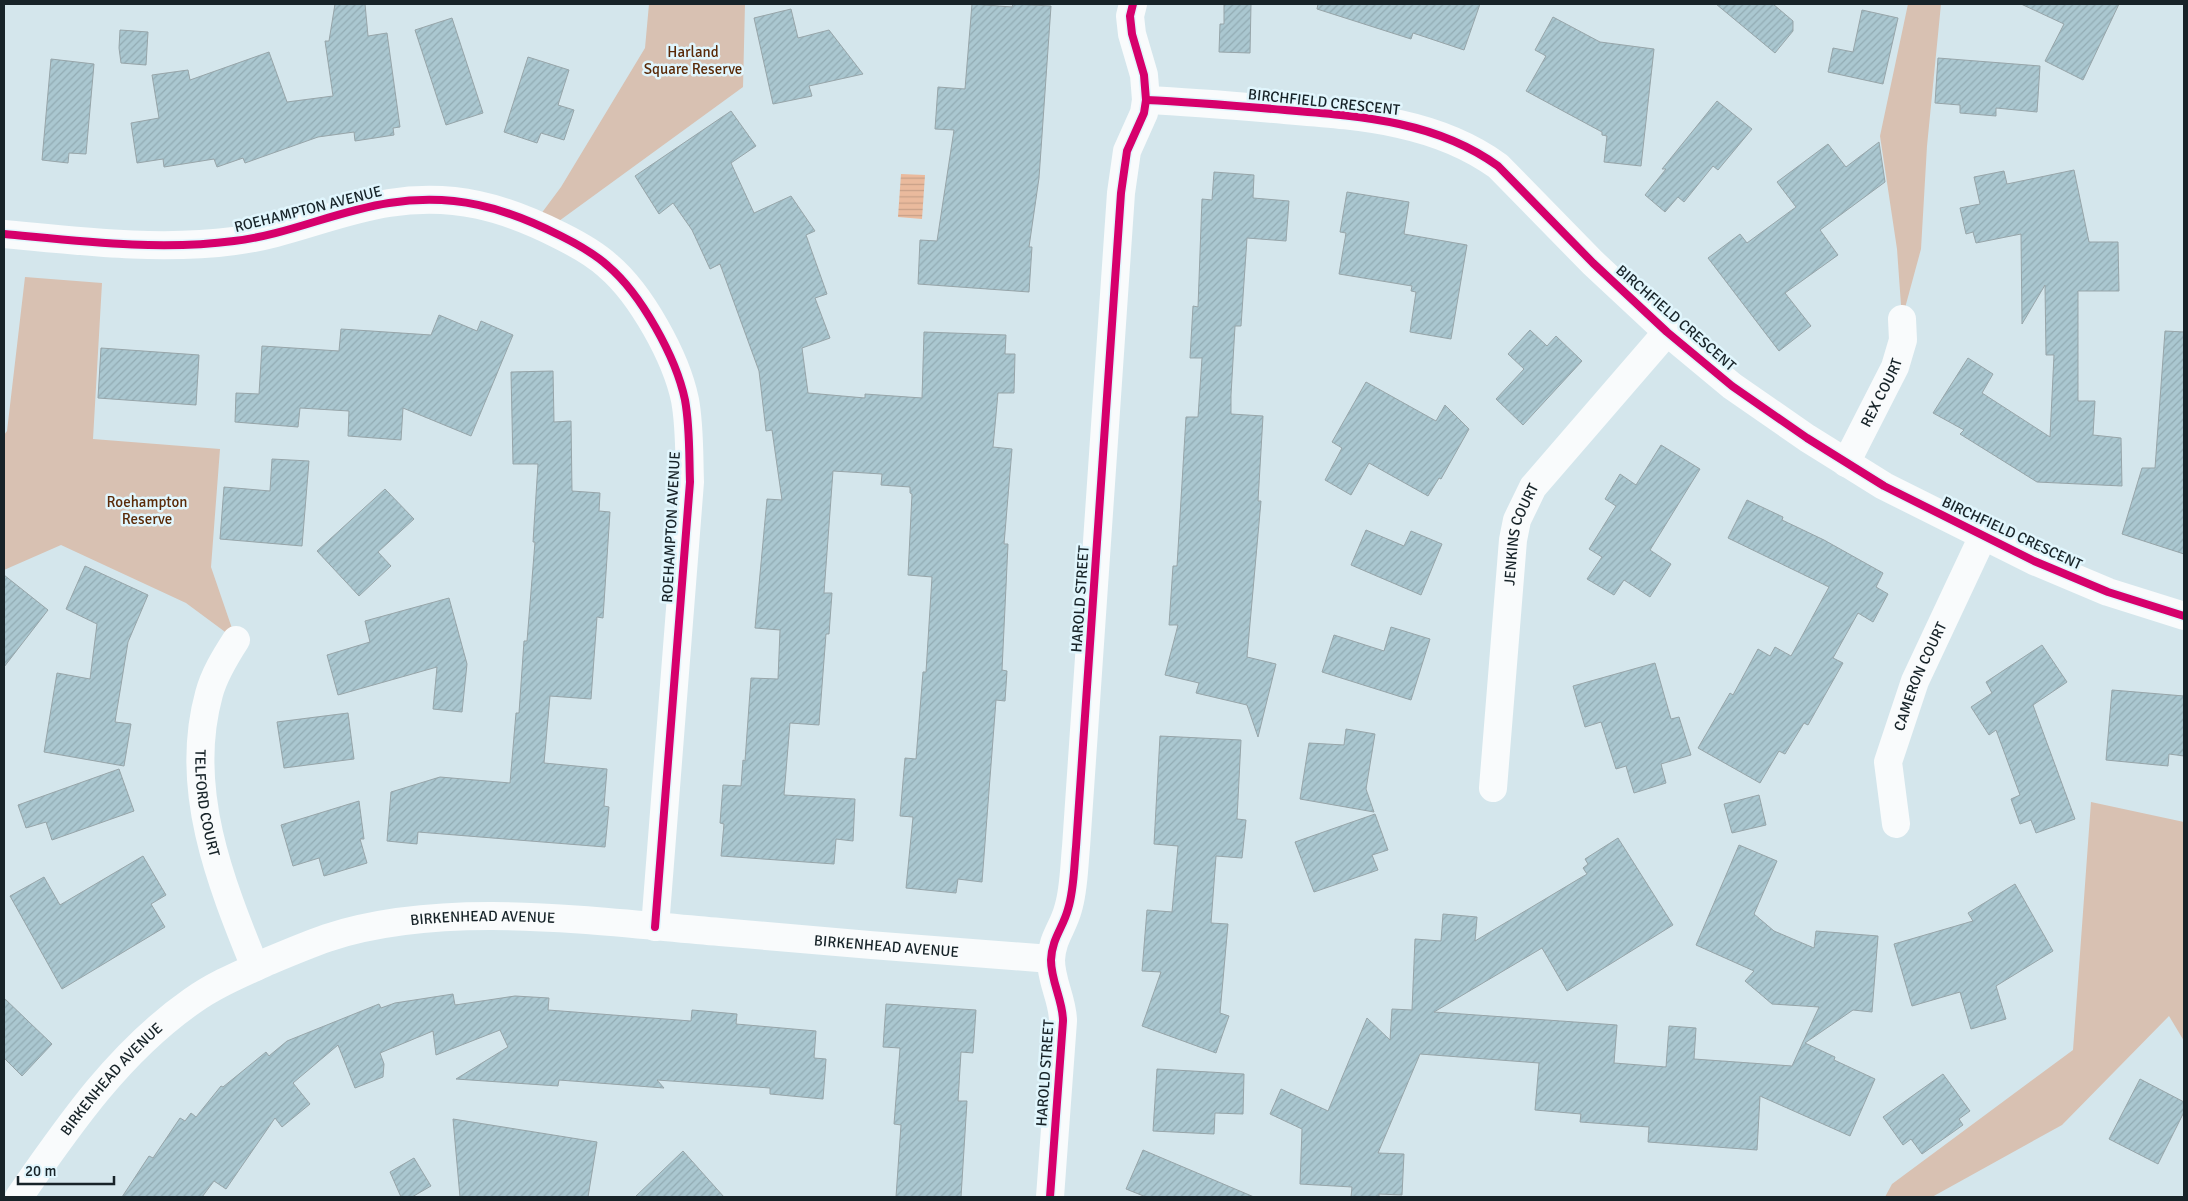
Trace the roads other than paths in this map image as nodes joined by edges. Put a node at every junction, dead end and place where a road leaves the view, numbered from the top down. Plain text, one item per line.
1 (1133, 4) edge
2 (1146, 100) junction
3 (4, 234) edge
4 (1902, 319) dead end
5 (1667, 332) junction
6 (1846, 463) junction
7 (1983, 536) junction
8 (2184, 616) edge
9 (236, 640) dead end
10 (1494, 788) dead end
11 (1896, 824) dead end
12 (655, 927) junction
13 (1051, 960) junction
14 (255, 967) junction
15 (4, 1187) edge
16 (18, 1197) edge
17 (1050, 1197) edge

1 - 2 street, HAROLD STREET
2 - 5 street, BIRCHFIELD CRESCENT
2 - 13 street, HAROLD STREET
3 - 12 street, ROEHAMPTON AVENUE
4 - 6 street, REX COURT
5 - 6 street, BIRCHFIELD CRESCENT
5 - 10 street, JENKINS COURT
6 - 7 street, BIRCHFIELD CRESCENT
7 - 8 street, BIRCHFIELD CRESCENT
7 - 11 street, CAMERON COURT
9 - 14 street, TELFORD COURT
12 - 13 street, BIRKENHEAD AVENUE
12 - 14 street, BIRKENHEAD AVENUE
13 - 17 street, HAROLD STREET
14 - 16 street, BIRKENHEAD AVENUE
15 - 16 street

